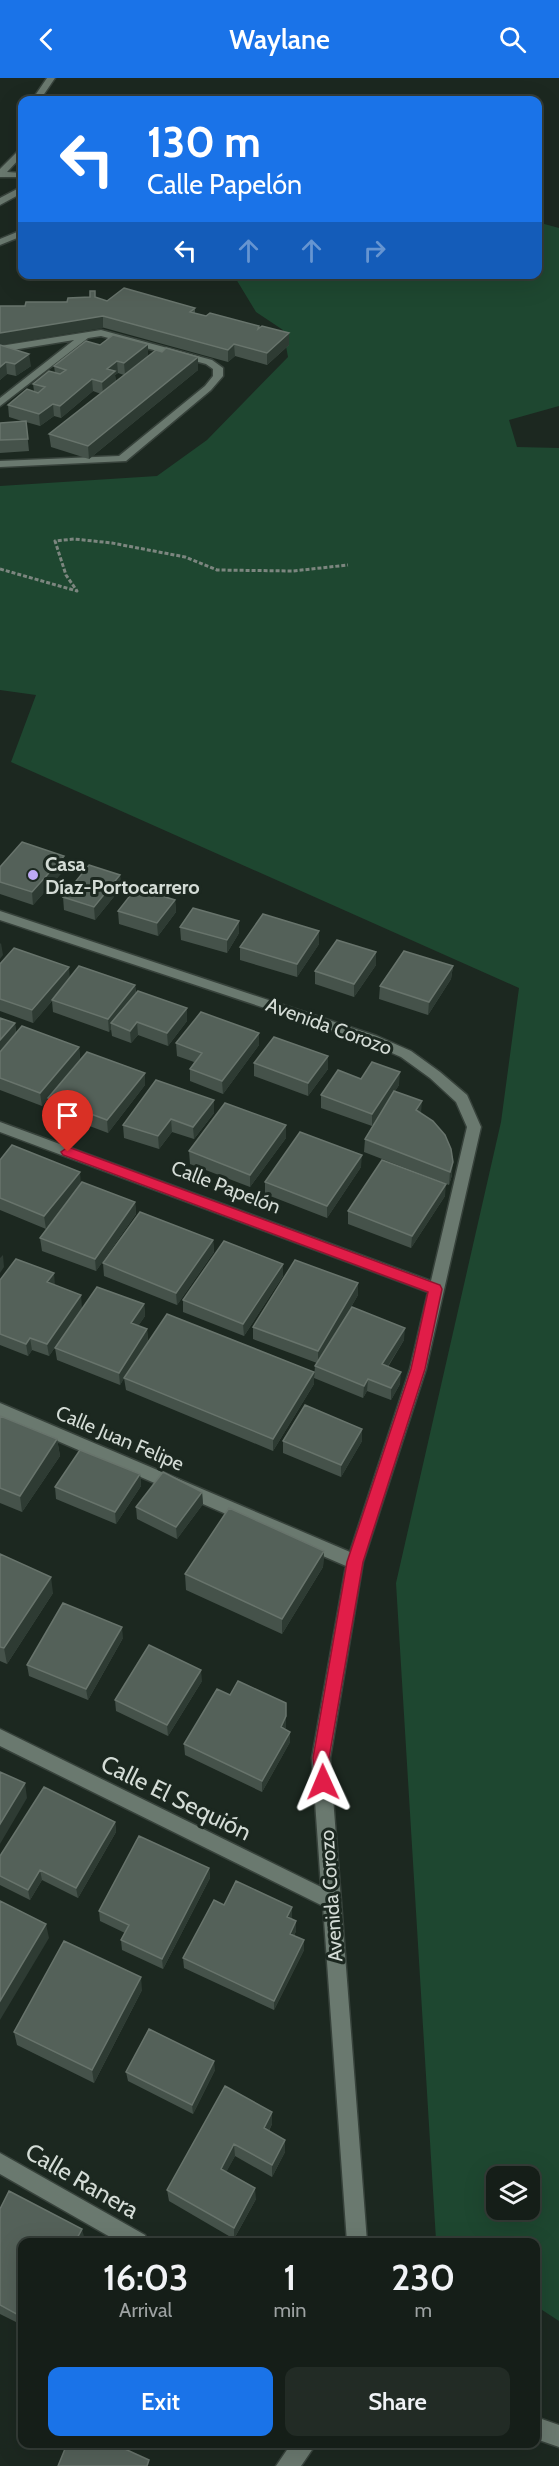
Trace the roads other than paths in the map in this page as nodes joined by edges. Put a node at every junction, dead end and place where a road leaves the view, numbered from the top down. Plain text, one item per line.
1 (51, 78) edge
2 (39, 96) edge
3 (18, 156) edge
4 (0, 174) edge
5 (18, 175) edge
6 (18, 192) edge
7 (0, 202) edge
8 (18, 235) edge
9 (0, 244) edge
10 (18, 246) edge
11 (85, 337) junction
12 (0, 350) edge
13 (0, 403) edge
14 (0, 464) edge
15 (0, 915) edge
16 (0, 1127) edge
17 (436, 1289) junction
18 (0, 1409) edge
19 (355, 1562) junction
20 (0, 1737) edge
21 (331, 1901) junction
22 (0, 2163) edge
23 (131, 2238) edge
24 (357, 2238) edge
25 (540, 2429) edge
26 (559, 2436) edge
27 (302, 2448) edge
28 (287, 2466) edge

1 - 2 street
3 - 4 street
4 - 5 street
6 - 7 street
8 - 9 street
9 - 10 street
11 - 12 street
11 - 13 street
11 - 14 street
15 - 17 street, Avenida Corozo
16 - 17 street, Calle Papelón
17 - 19 street, Avenida Corozo
18 - 19 street, Calle Juan Felipe
19 - 21 street, Avenida Corozo
20 - 21 street, Calle El Sequión
21 - 24 street, Avenida Corozo
22 - 23 street, Calle Ranera
25 - 26 street
27 - 28 street

